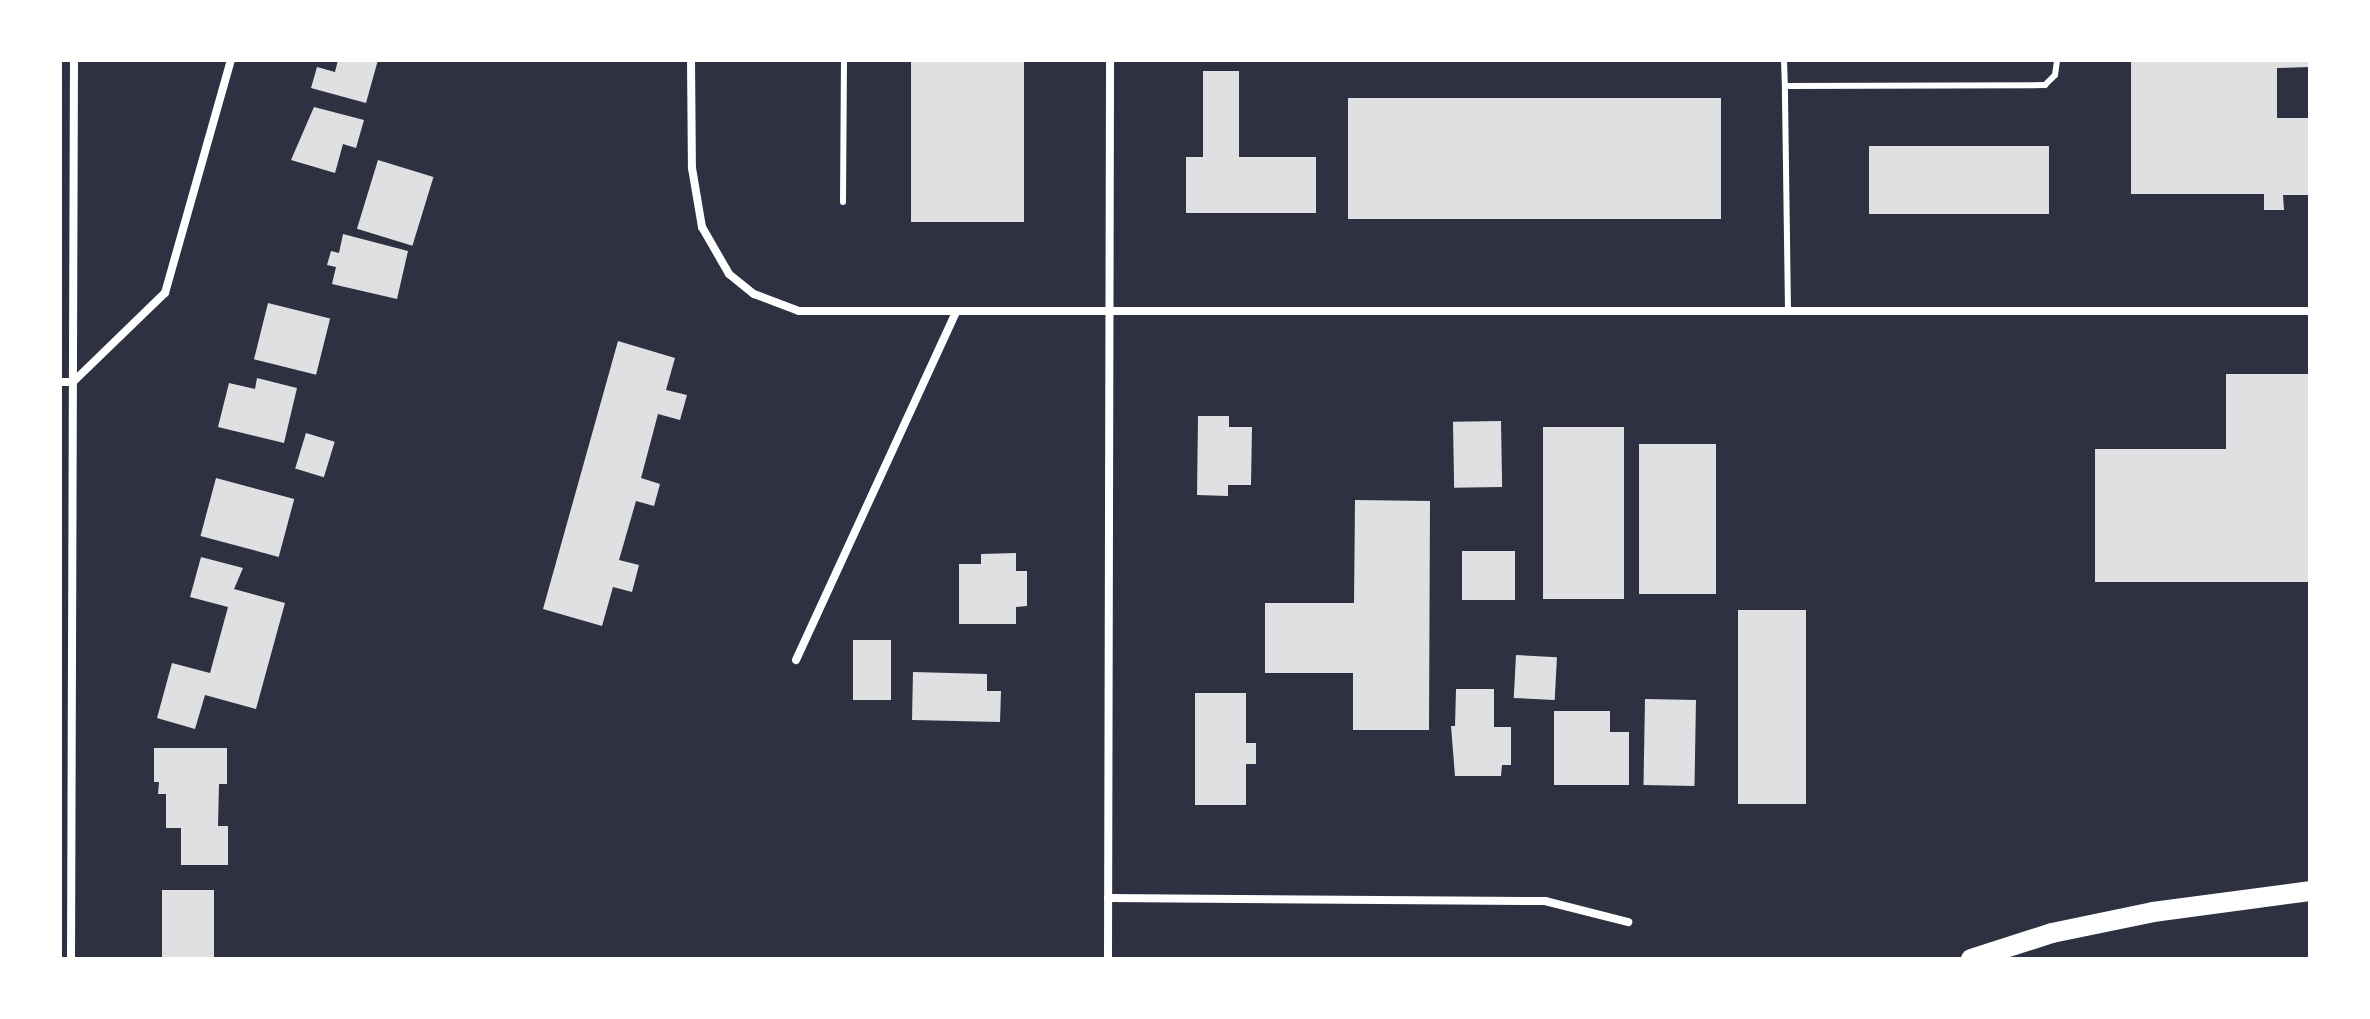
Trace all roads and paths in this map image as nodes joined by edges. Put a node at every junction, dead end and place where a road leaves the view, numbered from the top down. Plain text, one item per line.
1 (74, 60) edge
2 (231, 60) edge
3 (691, 60) edge
4 (844, 60) edge
5 (1110, 60) edge
6 (1784, 60) edge
7 (2057, 60) edge
8 (1785, 86) junction
9 (843, 202) dead end
10 (1109, 311) junction
11 (1788, 311) junction
12 (2310, 311) edge
13 (956, 312) junction
14 (60, 382) edge
15 (73, 382) junction
16 (796, 660) dead end
17 (2310, 891) edge
18 (1108, 898) junction
19 (1628, 922) dead end
20 (71, 959) edge
21 (1108, 959) edge
22 (1971, 959) edge

1 - 15 street
2 - 15 street
3 - 13 street
4 - 9 lane
5 - 10 street
6 - 8 lane
7 - 8 lane
8 - 11 lane
10 - 11 street
10 - 13 street
10 - 18 street
11 - 12 street
13 - 16 street
14 - 15 street
15 - 20 street
17 - 22 main road
18 - 19 street
18 - 21 street

